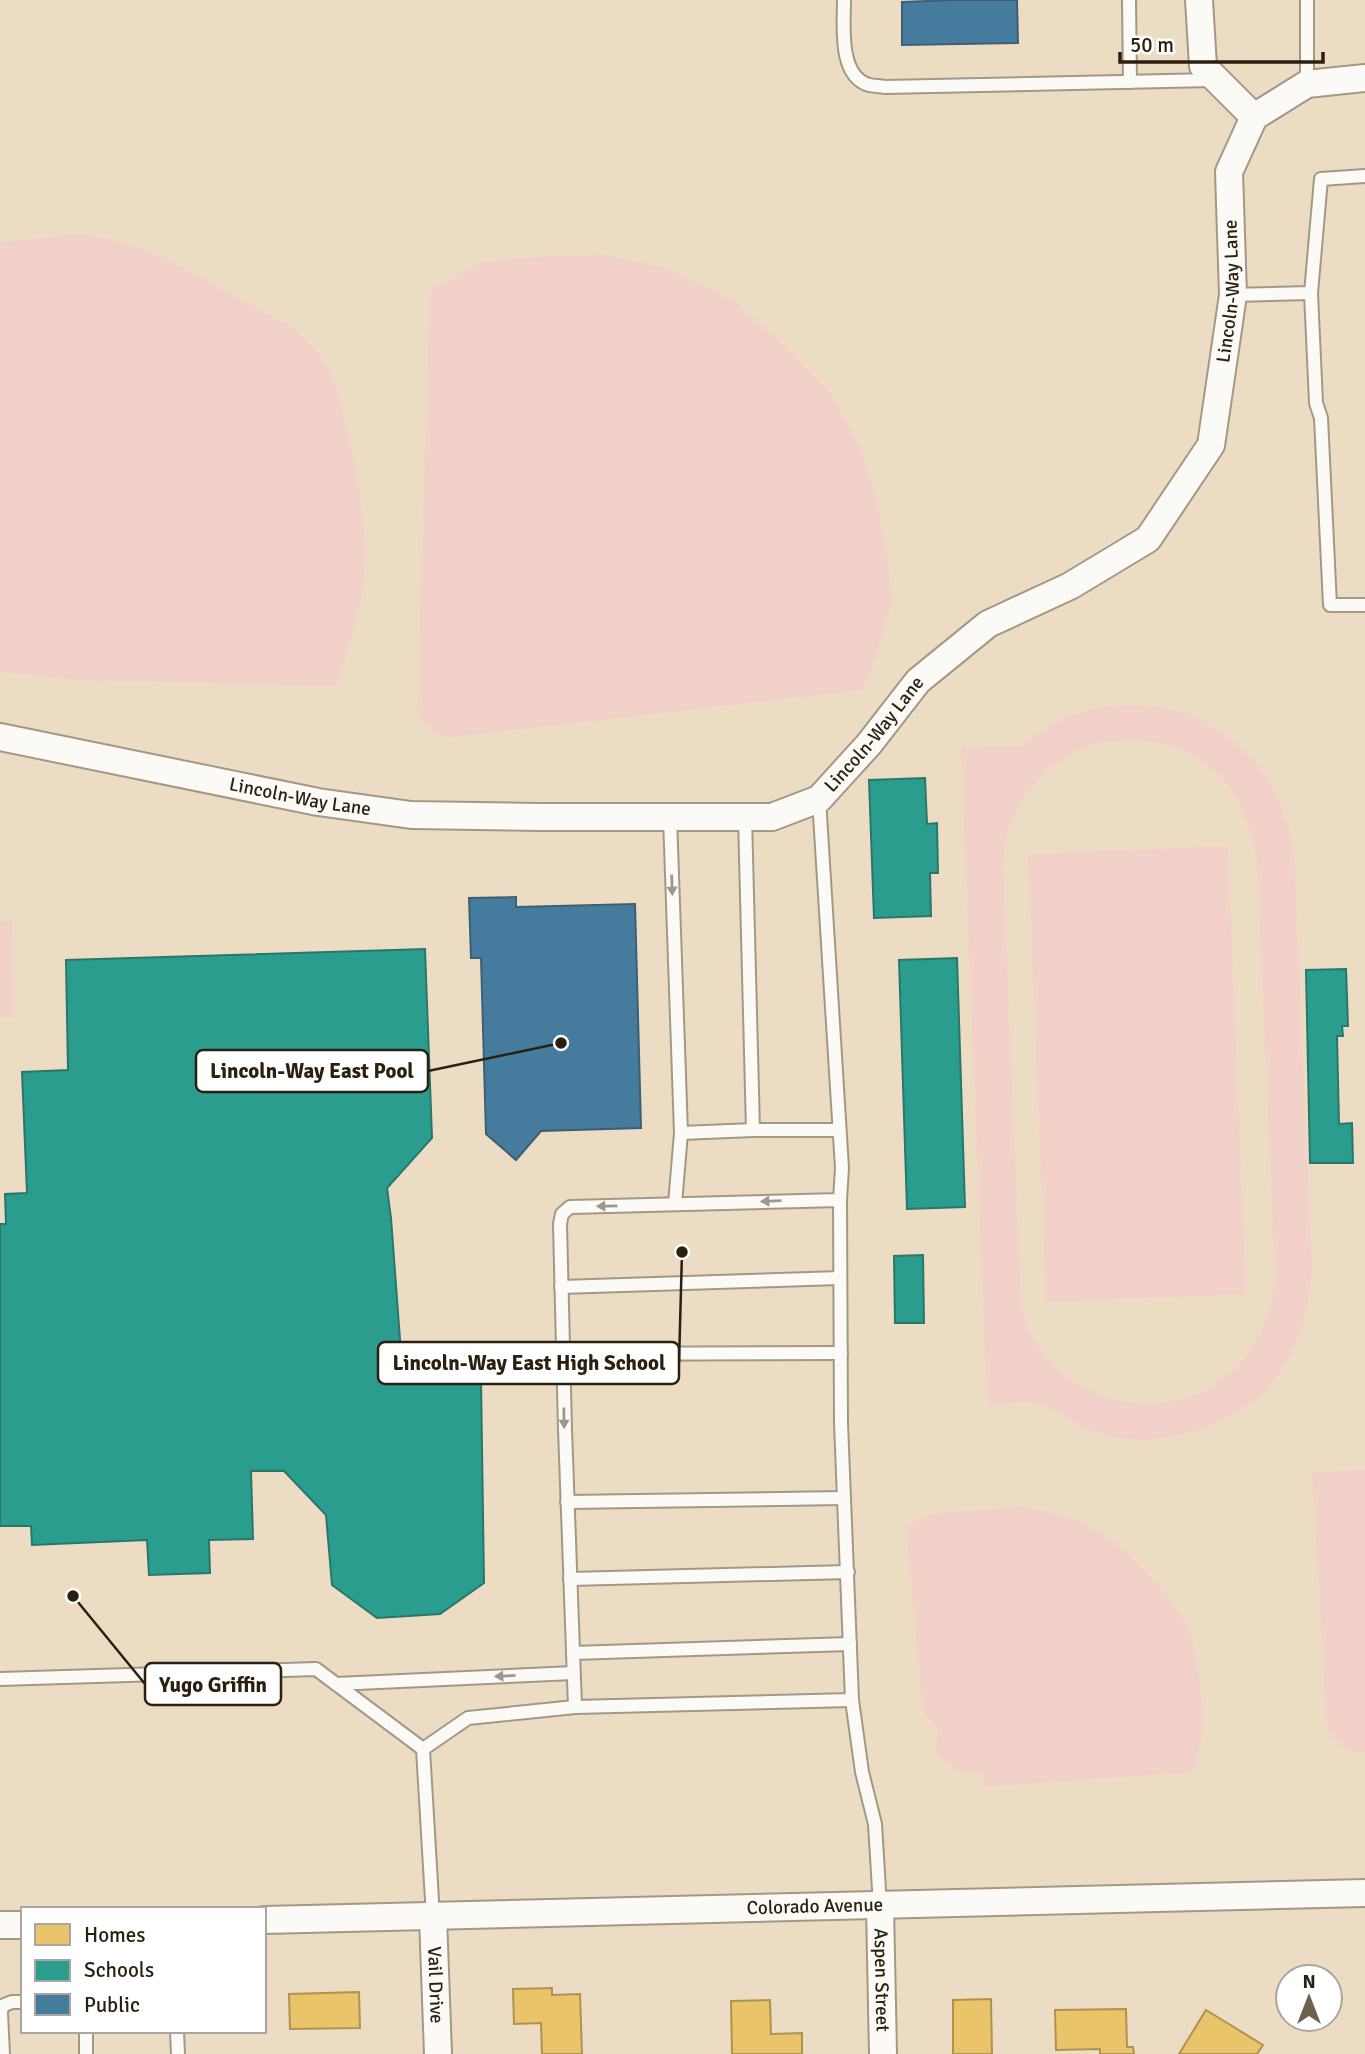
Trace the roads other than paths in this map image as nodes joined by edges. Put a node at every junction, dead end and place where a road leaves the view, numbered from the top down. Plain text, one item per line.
1 (844, 0) edge
2 (1129, 0) edge
3 (1199, 0) edge
4 (1307, 0) edge
5 (1365, 78) edge
6 (1217, 80) junction
7 (1130, 82) junction
8 (1307, 84) junction
9 (1254, 117) junction
10 (1365, 176) edge
11 (1311, 293) junction
12 (1233, 295) junction
13 (1365, 605) edge
14 (0, 737) edge
15 (819, 799) junction
16 (670, 817) junction
17 (745, 817) junction
18 (753, 1130) junction
19 (839, 1130) junction
20 (681, 1133) junction
21 (840, 1199) junction
22 (675, 1204) junction
23 (840, 1278) junction
24 (561, 1287) junction
25 (841, 1353) junction
26 (563, 1354) junction
27 (844, 1498) junction
28 (567, 1502) junction
29 (848, 1572) junction
30 (570, 1579) junction
31 (850, 1644) junction
32 (573, 1653) junction
33 (573, 1673) junction
34 (0, 1679) edge
35 (336, 1684) junction
36 (852, 1700) junction
37 (575, 1707) junction
38 (423, 1749) junction
39 (1365, 1893) edge
40 (880, 1906) junction
41 (433, 1917) junction
42 (266, 1920) edge
43 (0, 1925) edge
44 (21, 1925) edge
45 (21, 2002) edge
46 (86, 2033) edge
47 (177, 2033) edge
48 (3, 2054) edge
49 (86, 2054) edge
50 (178, 2054) edge
51 (438, 2054) edge
52 (883, 2054) edge

1 - 7 lane
2 - 7 lane
3 - 6 street
4 - 8 lane
5 - 8 street
6 - 7 lane
6 - 9 street
8 - 9 street
9 - 12 street, Lincoln-Way Lane
10 - 11 lane
11 - 12 lane
11 - 13 lane
12 - 15 street, Lincoln-Way Lane
14 - 16 street, Lincoln-Way Lane
15 - 17 street, Lincoln-Way Lane
15 - 19 lane
16 - 17 street, Lincoln-Way Lane
16 -> 20 lane
17 - 18 lane
18 - 19 lane
18 - 20 lane
19 - 21 lane
20 - 22 lane
21 -> 22 lane
21 - 23 lane
22 -> 24 lane
23 - 24 lane
23 - 25 lane
24 - 26 lane
25 - 26 lane
25 - 27 lane
26 -> 28 lane
27 - 28 lane
27 - 29 lane
28 - 30 lane
29 - 30 lane
29 - 31 lane
30 - 32 lane
31 - 32 lane
31 - 36 lane
32 - 33 lane
33 -> 35 lane
33 - 37 lane
34 - 35 lane
35 - 38 lane
36 - 37 lane
36 - 40 lane
37 - 38 lane
38 - 41 lane
39 - 40 street, Colorado Avenue
40 - 41 street, Colorado Avenue
40 - 52 street, Aspen Street
41 - 42 street, Colorado Avenue
41 - 51 street, Vail Drive
43 - 44 street
45 - 48 lane
46 - 49 lane
47 - 50 lane

